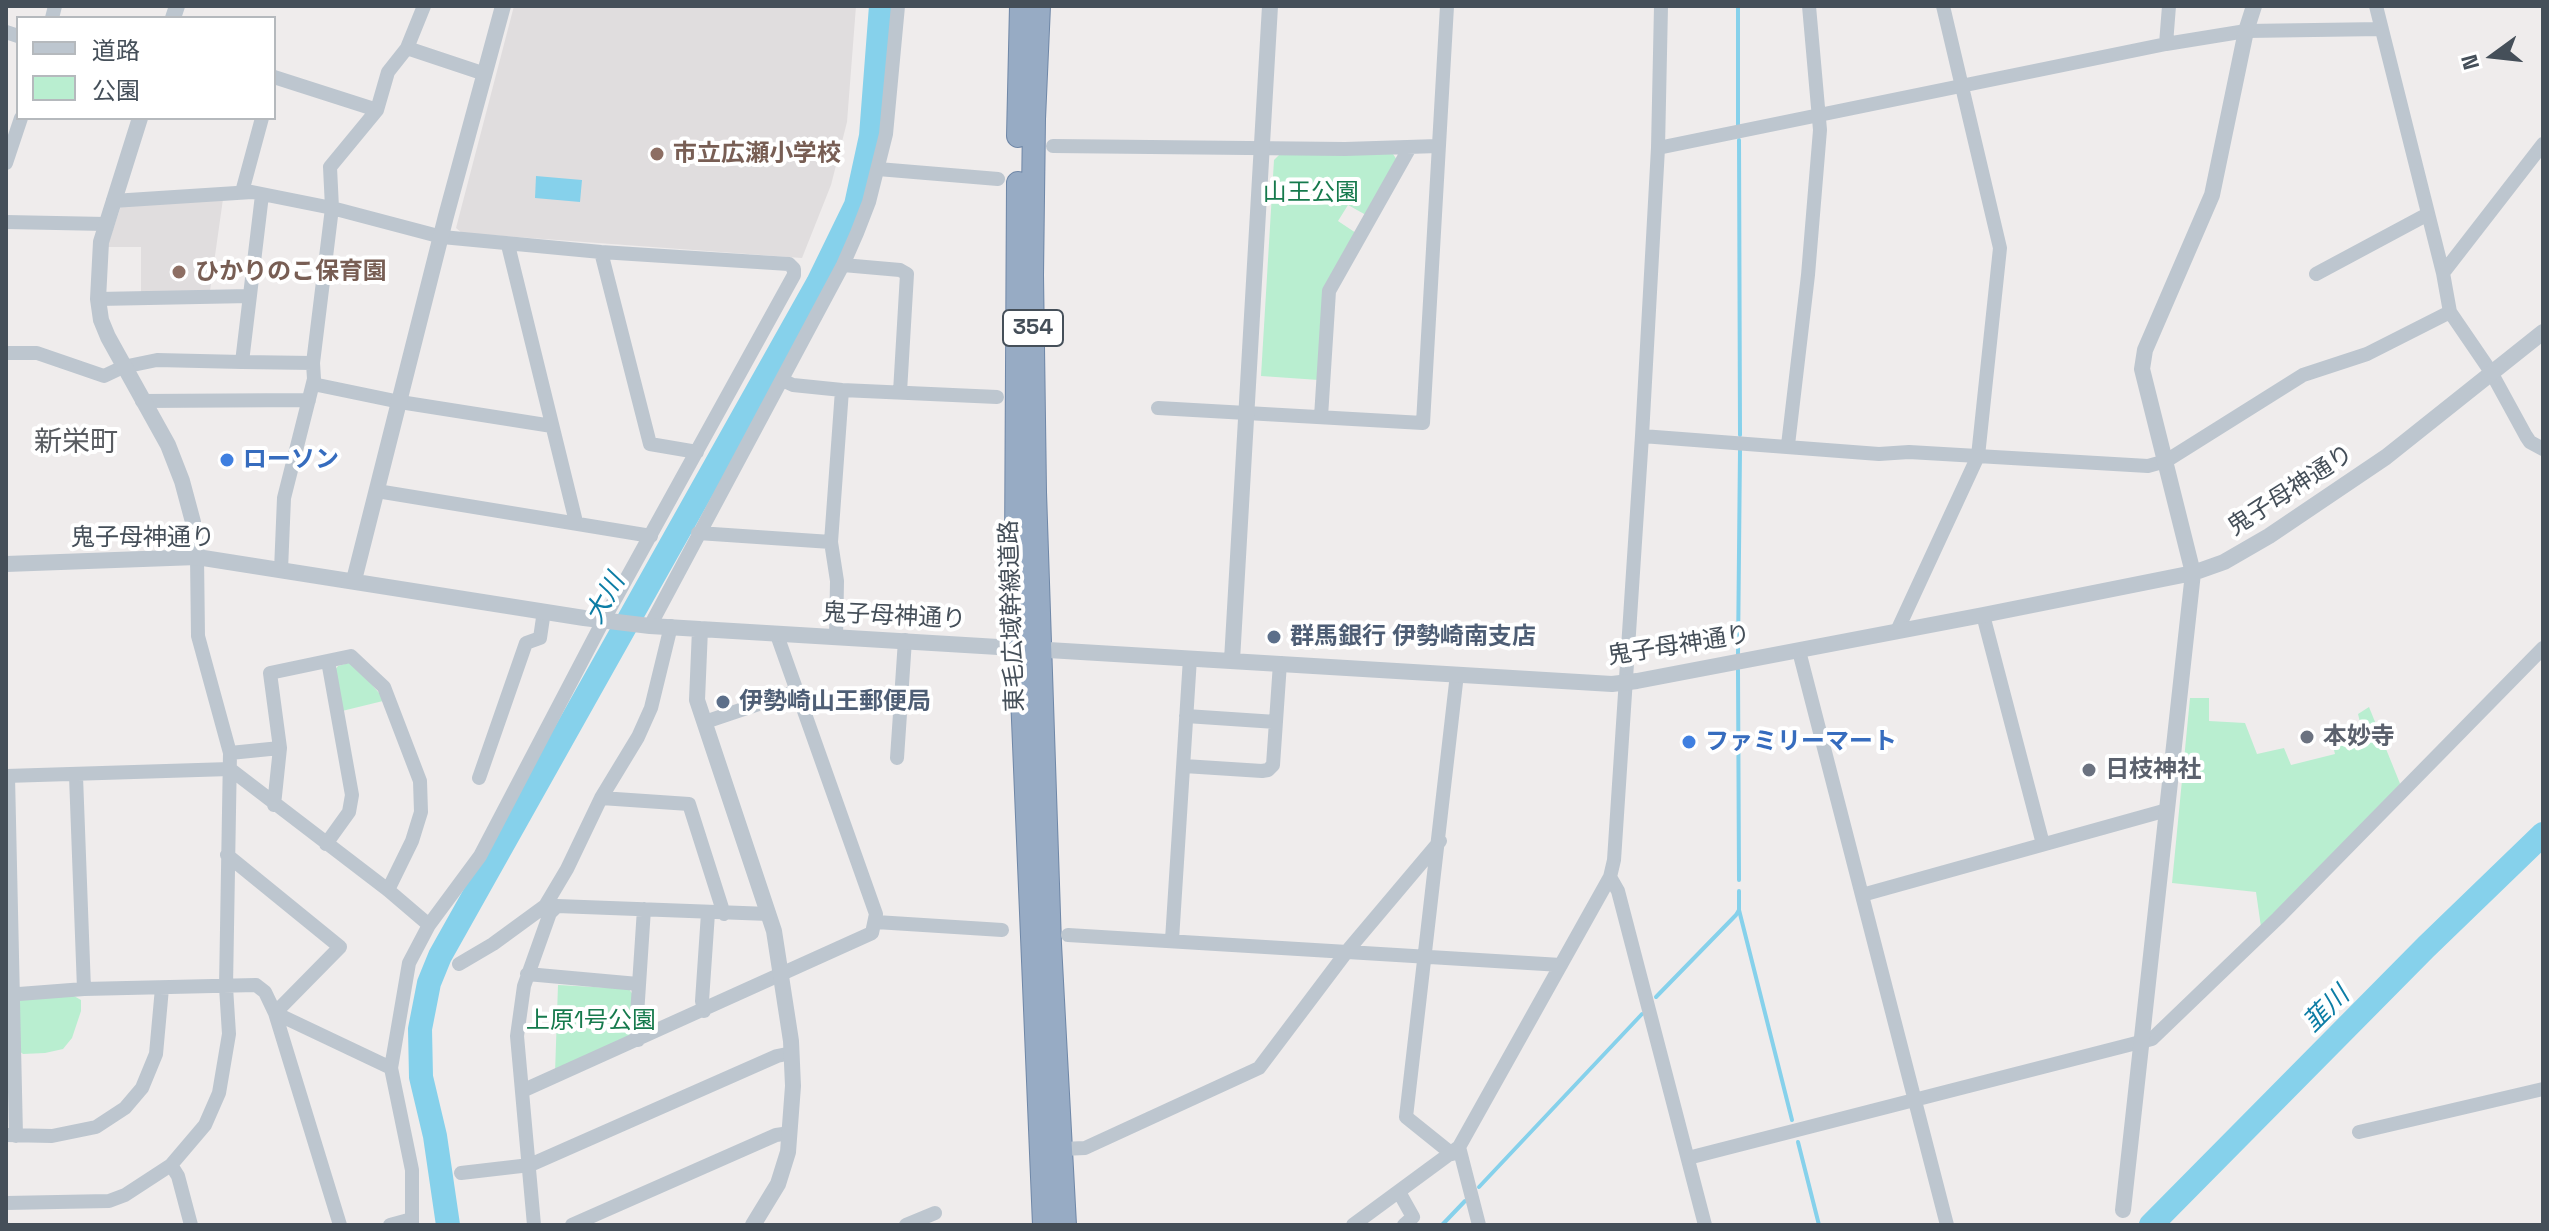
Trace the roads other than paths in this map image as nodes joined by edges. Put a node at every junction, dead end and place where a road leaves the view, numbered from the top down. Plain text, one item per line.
1 (424, 6) edge
2 (503, 6) edge
3 (898, 6) edge
4 (1021, 6) edge
5 (1039, 6) edge
6 (1270, 6) edge
7 (1447, 6) edge
8 (1661, 6) edge
9 (1809, 6) edge
10 (1943, 6) edge
11 (2169, 6) edge
12 (2254, 6) edge
13 (2376, 6) edge
14 (2382, 29) junction
15 (2246, 31) junction
16 (2166, 44) junction
17 (407, 48) junction
18 (485, 74) junction
19 (276, 78) edge
20 (1963, 86) junction
21 (377, 110) junction
22 (1819, 116) junction
23 (20, 120) edge
24 (139, 120) edge
25 (261, 120) edge
26 (2543, 144) edge
27 (1053, 146) dead end
28 (1438, 146) junction
29 (1263, 148) junction
30 (1658, 148) junction
31 (1409, 149) junction
32 (6, 163) edge
33 (878, 169) junction
34 (998, 179) dead end
35 (242, 192) junction
36 (262, 195) junction
37 (113, 201) junction
38 (332, 208) junction
39 (2428, 214) junction
40 (6, 222) edge
41 (106, 224) junction
42 (442, 237) junction
43 (508, 245) junction
44 (601, 252) junction
45 (843, 265) junction
46 (2443, 273) junction
47 (2316, 274) dead end
48 (250, 296) junction
49 (98, 299) junction
50 (2450, 312) junction
51 (2543, 332) edge
52 (6, 353) edge
53 (242, 362) junction
54 (313, 363) junction
55 (123, 367) junction
56 (2491, 372) junction
57 (782, 380) junction
58 (313, 384) junction
59 (842, 390) junction
60 (900, 392) junction
61 (997, 397) dead end
62 (309, 400) junction
63 (142, 401) junction
64 (400, 402) junction
65 (1158, 408) dead end
66 (1247, 413) junction
67 (1321, 417) junction
68 (552, 426) junction
69 (1642, 436) junction
70 (1788, 445) junction
71 (2543, 449) edge
72 (697, 452) junction
73 (1978, 456) junction
74 (2166, 461) junction
75 (377, 491) junction
76 (576, 522) junction
77 (698, 533) junction
78 (651, 536) junction
79 (831, 542) junction
80 (197, 557) junction
81 (6, 564) edge
82 (281, 570) junction
83 (2193, 573) junction
84 (354, 580) junction
85 (544, 611) junction
86 (1983, 615) junction
87 (607, 620) junction
88 (647, 625) junction
89 (671, 626) junction
90 (700, 629) junction
91 (1897, 631) junction
92 (777, 635) junction
93 (836, 638) junction
94 (905, 640) junction
95 (2543, 648) edge
96 (1030, 649) junction
97 (1799, 651) junction
98 (1190, 658) junction
99 (1232, 660) junction
100 (328, 661) junction
101 (1280, 663) junction
102 (1457, 674) junction
103 (1625, 683) junction
104 (797, 691) junction
105 (1186, 716) junction
106 (705, 722) junction
107 (1276, 722) junction
108 (280, 748) junction
109 (230, 753) junction
110 (897, 758) dead end
111 (1184, 766) junction
112 (230, 769) junction
113 (7, 776) edge
114 (76, 776) junction
115 (479, 778) dead end
116 (601, 798) junction
117 (274, 805) junction
118 (2167, 810) junction
119 (1440, 841) junction
120 (326, 844) junction
121 (2043, 844) junction
122 (227, 855) junction
123 (1610, 877) junction
124 (388, 890) junction
125 (1862, 895) junction
126 (548, 909) junction
127 (644, 909) junction
128 (708, 913) junction
129 (724, 914) junction
130 (769, 914) junction
131 (876, 922) junction
132 (429, 925) junction
133 (1002, 930) dead end
134 (1068, 935) dead end
135 (1172, 940) junction
136 (1348, 950) junction
137 (1425, 955) junction
138 (459, 964) dead end
139 (1561, 965) junction
140 (527, 974) junction
141 (781, 976) junction
142 (638, 984) junction
143 (226, 987) junction
144 (162, 988) junction
145 (84, 989) junction
146 (9, 995) edge
147 (704, 1011) junction
148 (275, 1013) junction
149 (638, 1040) junction
150 (2143, 1040) junction
151 (792, 1053) junction
152 (391, 1068) junction
153 (2543, 1089) edge
154 (522, 1091) junction
155 (1914, 1100) junction
156 (2359, 1132) dead end
157 (790, 1133) junction
158 (11, 1136) edge
159 (1062, 1149) junction
160 (1455, 1150) junction
161 (1688, 1158) junction
162 (171, 1165) junction
163 (530, 1165) junction
164 (461, 1173) dead end
165 (1399, 1192) junction
166 (6, 1203) edge
167 (935, 1213) dead end
168 (2123, 1218) edge
169 (412, 1222) edge
170 (191, 1225) edge
171 (340, 1225) edge
172 (390, 1225) edge
173 (534, 1225) edge
174 (572, 1225) edge
175 (753, 1225) edge
176 (906, 1225) edge
177 (1044, 1225) edge
178 (1065, 1225) edge
179 (1353, 1225) edge
180 (1404, 1225) edge
181 (1479, 1225) edge
182 (1705, 1225) edge
183 (1947, 1225) edge

1 - 17 street
2 - 18 street
3 - 33 street
4 - 96 highway, 東毛広域幹線道路 / 354
5 - 96 highway, 東毛広域幹線道路 / 354
6 - 29 street
7 - 28 street
8 - 30 street
9 - 22 street
10 - 20 street
11 - 16 street
12 - 15 street
13 - 14 street
14 - 15 street
14 - 39 street
15 - 16 street
15 - 74 street
16 - 20 street
17 - 18 street
17 - 21 street
18 - 42 street
19 - 21 street
20 - 22 street
20 - 73 street
21 - 38 street
22 - 30 street
22 - 70 street
23 - 32 street
24 - 37 street
25 - 35 street
26 - 46 street
27 - 29 street
28 - 31 street
28 - 67 street
29 - 31 street
29 - 66 street
30 - 69 street
31 - 67 street
33 - 34 street
33 - 45 street
35 - 36 street
35 - 37 street
36 - 38 street
36 - 48 street
37 - 41 street
38 - 42 street
38 - 54 street
39 - 46 street
39 - 47 street
40 - 41 street
41 - 49 street
42 - 43 street
42 - 64 street
43 - 44 street
43 - 68 street
44 - 72 street
44 - 72 street
45 - 57 street
45 - 60 street
46 - 50 street
48 - 49 street
48 - 53 street
49 - 55 street
50 - 56 street
50 - 74 street
51 - 56 street, 鬼子母神通り
52 - 55 street
53 - 54 street
53 - 55 street
54 - 58 street
55 - 63 street
56 - 71 street
56 - 83 street, 鬼子母神通り
57 - 59 street
57 - 77 street
58 - 62 street
58 - 64 street
59 - 60 street
59 - 79 street
60 - 61 street
62 - 63 street
62 - 82 street
63 - 80 street
64 - 68 street
64 - 75 street
65 - 66 street
66 - 67 street
66 - 99 street
68 - 76 street
69 - 70 street
69 - 103 street
70 - 73 street
72 - 78 street
73 - 74 street
73 - 91 street
74 - 83 street
75 - 76 street
75 - 84 street
76 - 78 street
77 - 79 street
77 - 88 street
78 - 87 street
79 - 93 street
80 - 81 street, 鬼子母神通り
80 - 82 street, 鬼子母神通り
80 - 109 street
82 - 84 street, 鬼子母神通り
83 - 86 street, 鬼子母神通り
83 - 118 street
84 - 85 street, 鬼子母神通り
85 - 87 street, 鬼子母神通り
85 - 115 street
86 - 91 street, 鬼子母神通り
86 - 121 street
87 - 88 street, 鬼子母神通り
87 - 132 street
88 - 89 street, 鬼子母神通り
89 - 90 street, 鬼子母神通り
89 - 116 street
90 - 92 street, 鬼子母神通り
90 - 106 street
91 - 97 street, 鬼子母神通り
92 - 93 street, 鬼子母神通り
92 - 104 street
93 - 94 street, 鬼子母神通り
94 - 96 street, 鬼子母神通り
94 - 110 street
95 - 150 street
96 - 98 street, 鬼子母神通り
96 - 159 highway, 東毛広域幹線道路 / 354
96 - 177 highway, 東毛広域幹線道路 / 354
97 - 103 street, 鬼子母神通り
97 - 125 street
98 - 99 street, 鬼子母神通り
98 - 105 street
99 - 101 street, 鬼子母神通り
100 - 108 street
100 - 120 street
100 - 124 street
101 - 102 street, 鬼子母神通り
101 - 107 street
102 - 103 street, 鬼子母神通り
102 - 119 street
103 - 123 street
104 - 106 street
104 - 131 street
105 - 107 street
105 - 111 street
106 - 130 street
107 - 111 street
108 - 109 street
108 - 117 street
109 - 112 street
111 - 135 street
112 - 114 street
112 - 117 street
112 - 122 street
113 - 114 street
113 - 146 street
114 - 145 street
116 - 126 street
116 - 129 street
117 - 120 street
118 - 121 street
118 - 150 street
119 - 136 street
119 - 137 street
120 - 124 street
121 - 125 street
122 - 143 street
122 - 148 street
123 - 139 street
123 - 161 street
124 - 132 street
125 - 155 street
126 - 127 street
126 - 138 street
126 - 140 street
127 - 128 street
127 - 142 street
128 - 129 street
128 - 147 street
129 - 130 street
130 - 141 street
131 - 133 street
131 - 141 street
132 - 152 street
134 - 135 street
135 - 136 street
136 - 137 street
136 - 159 street
137 - 139 street
137 - 160 street
139 - 160 street
140 - 142 street
140 - 154 street
141 - 147 street
141 - 151 street
142 - 149 street
143 - 144 street
143 - 148 street
143 - 162 street
144 - 145 street
144 - 158 street
145 - 146 street
146 - 158 street
147 - 149 street
148 - 152 street
148 - 171 street
149 - 154 street
150 - 155 street
150 - 168 street
151 - 157 street
151 - 163 street
152 - 169 street
153 - 156 street
154 - 163 street
155 - 161 street
155 - 183 street
157 - 174 street
157 - 175 street
159 - 178 highway, 東毛広域幹線道路 / 354
160 - 165 street
160 - 181 street
161 - 182 street
162 - 166 street
162 - 170 street
163 - 164 street
163 - 173 street
165 - 179 street
165 - 180 street
167 - 176 street
169 - 172 street

